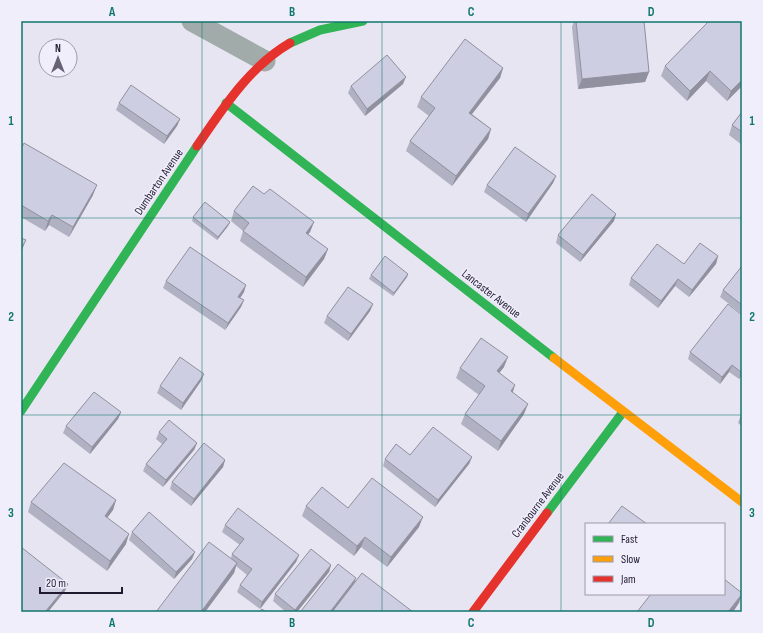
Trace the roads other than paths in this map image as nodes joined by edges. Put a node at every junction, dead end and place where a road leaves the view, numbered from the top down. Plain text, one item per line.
1 (192, 21) edge
2 (363, 21) edge
3 (265, 61) junction
4 (226, 103) junction
5 (21, 411) edge
6 (623, 412) junction
7 (742, 502) edge
8 (473, 612) edge

1 - 3 street
2 - 3 street, Dumbarton Avenue
3 - 4 street, Dumbarton Avenue
4 - 5 street, Dumbarton Avenue
4 - 6 street, Lancaster Avenue
6 - 7 street, Lancaster Avenue
6 - 8 street, Cranbourne Avenue

